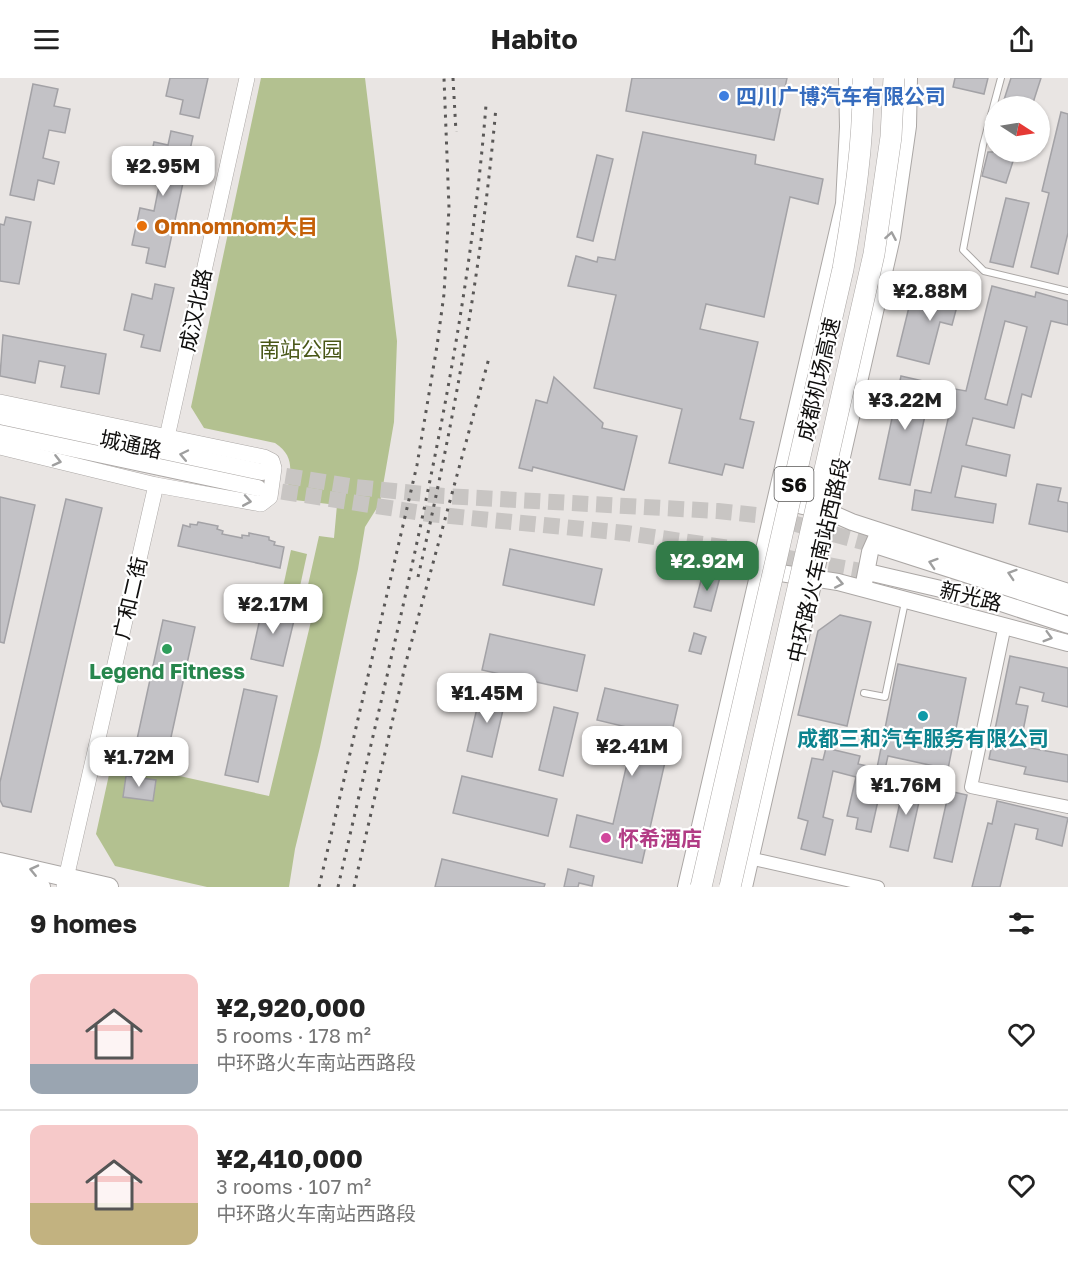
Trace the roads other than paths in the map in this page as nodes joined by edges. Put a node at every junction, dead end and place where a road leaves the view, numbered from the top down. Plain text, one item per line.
1 (247, 78) edge
2 (848, 78) edge
3 (863, 78) edge
4 (894, 78) edge
5 (908, 78) edge
6 (917, 78) edge
7 (1001, 78) edge
8 (907, 126) junction
9 (1068, 291) edge
10 (0, 402) edge
11 (0, 416) edge
12 (0, 433) edge
13 (167, 437) junction
14 (0, 447) edge
15 (156, 485) junction
16 (776, 500) junction
17 (829, 512) junction
18 (879, 538) junction
19 (760, 570) junction
20 (872, 573) tunnel mouth
21 (813, 580) junction
22 (864, 590) junction
23 (1068, 592) edge
24 (906, 598) junction
25 (1068, 608) edge
26 (1005, 625) junction
27 (1068, 625) edge
28 (1068, 643) edge
29 (864, 693) dead end
30 (1068, 807) edge
31 (749, 858) junction
32 (0, 862) edge
33 (0, 878) edge
34 (65, 882) edge
35 (41, 887) edge
36 (109, 887) edge
37 (687, 887) edge
38 (701, 887) edge
39 (730, 887) edge
40 (743, 887) edge
41 (878, 887) edge

1 - 13 street, 成汉北路
2 - 16 main road
3 - 38 highway, 成都机场高速 / S6, bridge
4 - 39 highway, 成都机场高速 / S6, bridge
5 - 8 main road, 中环路火车南站西路段
6 - 8 main road, 中环路火车南站西路段
7 - 9 lane
17 -> 8 main road, 中环路火车南站西路段
10 - 13 street
12 -> 11 main road, 城通路
15 -> 13 street
14 -> 15 street
15 - 34 street, 广和二街
16 - 17 main road
16 - 19 main road
17 - 18 main road
17 - 21 main road, 中环路火车南站西路段
18 - 22 main road
23 -> 18 main road
25 -> 18 main road
19 - 21 main road
19 - 37 main road
20 - 27 main road, 新光路
21 -> 22 main road
21 - 31 main road, 中环路火车南站西路段
22 - 24 main road
24 - 26 main road
24 - 29 lane
26 -> 28 main road
26 - 30 street
31 - 40 main road, 中环路火车南站西路段
31 - 41 street
34 -> 32 main road
33 - 35 main road
34 - 36 main road

